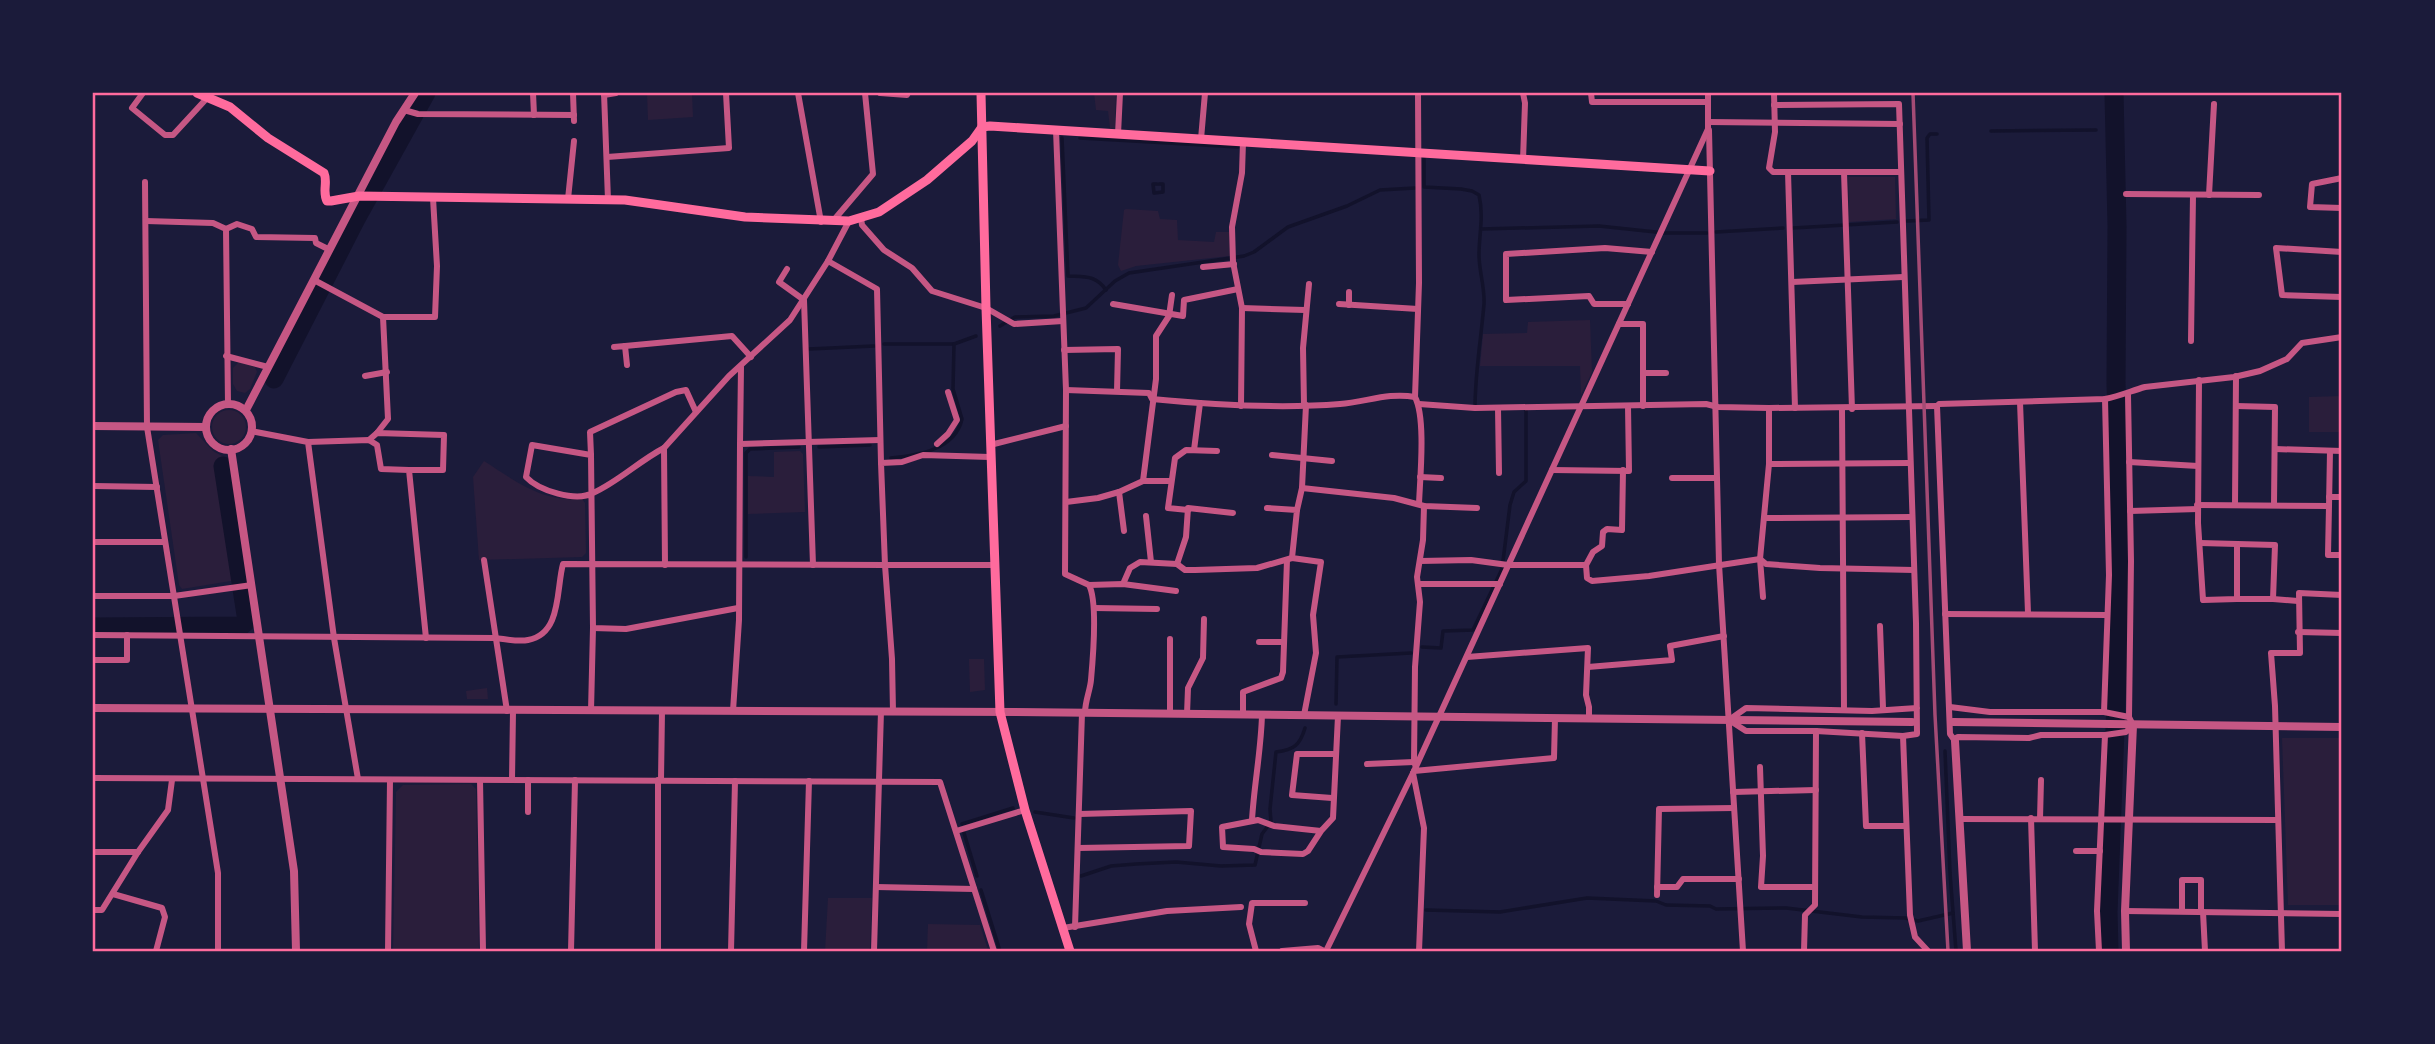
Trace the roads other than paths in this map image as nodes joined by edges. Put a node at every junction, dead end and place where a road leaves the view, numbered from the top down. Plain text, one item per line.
1 (144, 93) edge
2 (197, 93) edge
3 (415, 93) edge
4 (533, 93) edge
5 (573, 93) edge
6 (616, 93) edge
7 (726, 93) edge
8 (798, 93) edge
9 (865, 93) edge
10 (880, 93) edge
11 (908, 93) edge
12 (981, 93) edge
13 (1120, 93) edge
14 (1205, 93) edge
15 (1418, 93) edge
16 (1523, 93) edge
17 (1591, 93) edge
18 (1708, 93) edge
19 (1774, 93) edge
20 (604, 94) edge
21 (208, 97) junction
22 (1708, 102) junction
23 (2214, 104) dead end
24 (1774, 105) junction
25 (411, 112) junction
26 (534, 115) junction
27 (1775, 123) junction
28 (1899, 124) junction
29 (1708, 125) junction
30 (982, 127) junction
31 (1056, 130) junction
32 (1118, 134) junction
33 (1201, 139) junction
34 (574, 142) dead end
35 (1242, 142) junction
36 (1419, 153) junction
37 (607, 157) junction
38 (1523, 160) junction
39 (1689, 171) junction
40 (1710, 171) junction
41 (1788, 172) junction
42 (1844, 172) junction
43 (1901, 172) junction
44 (2342, 178) edge
45 (145, 182) dead end
46 (2126, 194) dead end
47 (359, 195) junction
48 (2193, 195) junction
49 (2209, 195) junction
50 (2259, 195) dead end
51 (433, 198) junction
52 (568, 199) junction
53 (608, 200) junction
54 (2342, 208) edge
55 (860, 218) junction
56 (146, 221) junction
57 (849, 221) junction
58 (821, 222) junction
59 (832, 222) junction
60 (226, 229) junction
61 (330, 250) junction
62 (1652, 252) junction
63 (2342, 252) edge
64 (828, 261) junction
65 (1233, 261) junction
66 (1203, 267) dead end
67 (787, 269) dead end
68 (1903, 277) junction
69 (1847, 279) junction
70 (314, 280) junction
71 (1792, 282) junction
72 (1309, 284) dead end
73 (1238, 289) junction
74 (1349, 292) dead end
75 (1172, 295) dead end
76 (2342, 297) edge
77 (804, 300) junction
78 (1113, 304) dead end
79 (1339, 304) dead end
80 (1628, 304) junction
81 (1349, 305) junction
82 (1242, 308) junction
83 (986, 309) junction
84 (1418, 309) junction
85 (1305, 310) junction
86 (1170, 313) junction
87 (383, 317) junction
88 (1063, 317) junction
89 (1619, 324) junction
90 (2342, 337) edge
91 (2191, 341) dead end
92 (625, 346) junction
93 (614, 347) dead end
94 (1064, 350) junction
95 (226, 356) junction
96 (751, 357) junction
97 (627, 365) dead end
98 (268, 367) junction
99 (741, 367) junction
100 (387, 372) junction
101 (1643, 373) junction
102 (1665, 373) dead end
103 (365, 376) dead end
104 (2236, 376) junction
105 (2199, 380) junction
106 (1066, 390) junction
107 (1117, 391) junction
108 (948, 392) dead end
109 (2126, 395) junction
110 (1415, 397) junction
111 (2107, 398) junction
112 (1152, 399) junction
113 (2020, 402) junction
114 (1200, 403) junction
115 (228, 404) junction
116 (1419, 404) junction
117 (1305, 405) junction
118 (1241, 406) junction
119 (1581, 406) junction
120 (1628, 406) junction
121 (1643, 406) junction
122 (1714, 406) junction
123 (1937, 406) junction
124 (2236, 406) junction
125 (1908, 407) junction
126 (1498, 408) junction
127 (1769, 408) junction
128 (1795, 408) junction
129 (1842, 409) junction
130 (1852, 409) junction
131 (246, 411) junction
132 (696, 412) junction
133 (93, 426) edge
134 (1066, 426) junction
135 (147, 427) junction
136 (206, 427) junction
137 (251, 431) junction
138 (377, 433) junction
139 (369, 440) junction
140 (880, 440) junction
141 (808, 441) junction
142 (308, 442) junction
143 (740, 444) junction
144 (937, 444) dead end
145 (990, 445) junction
146 (664, 448) junction
147 (231, 449) junction
148 (2275, 449) junction
149 (1194, 450) junction
150 (1217, 451) dead end
151 (2330, 451) junction
152 (2342, 451) edge
153 (591, 455) junction
154 (1272, 455) dead end
155 (990, 457) junction
156 (1304, 458) junction
157 (1332, 461) dead end
158 (2129, 462) junction
159 (881, 463) junction
160 (1842, 463) junction
161 (1910, 463) junction
162 (1769, 464) junction
163 (2198, 466) junction
164 (409, 470) junction
165 (1552, 470) junction
166 (1623, 470) junction
167 (1499, 473) dead end
168 (1420, 477) junction
169 (1441, 478) dead end
170 (1672, 478) dead end
171 (1716, 478) junction
172 (1143, 481) junction
173 (1171, 481) junction
174 (93, 486) edge
175 (157, 487) junction
176 (1302, 488) junction
177 (1119, 492) junction
178 (592, 495) junction
179 (2329, 497) junction
180 (2342, 497) edge
181 (1066, 502) junction
182 (2235, 504) junction
183 (1421, 505) junction
184 (2274, 505) junction
185 (2329, 506) junction
186 (2198, 507) junction
187 (1267, 508) dead end
188 (1478, 508) dead end
189 (1188, 510) junction
190 (1297, 510) junction
191 (2130, 511) junction
192 (1233, 513) dead end
193 (1146, 516) dead end
194 (1843, 517) junction
195 (1912, 517) junction
196 (1765, 519) junction
197 (1124, 531) dead end
198 (93, 542) edge
199 (164, 542) junction
200 (2200, 543) junction
201 (2237, 544) junction
202 (2342, 555) edge
203 (1290, 559) junction
204 (1760, 559) junction
205 (484, 560) dead end
206 (1420, 561) junction
207 (1151, 562) junction
208 (1177, 564) junction
209 (1719, 564) junction
210 (592, 565) junction
211 (665, 565) junction
212 (739, 565) junction
213 (813, 565) junction
214 (885, 565) junction
215 (994, 565) junction
216 (1508, 565) junction
217 (1586, 565) junction
218 (1844, 569) junction
219 (1914, 570) junction
220 (1418, 583) junction
221 (1123, 584) junction
222 (1500, 584) junction
223 (1089, 585) junction
224 (244, 586) junction
225 (1176, 591) dead end
226 (2342, 595) edge
227 (93, 596) edge
228 (174, 596) junction
229 (1763, 597) dead end
230 (2237, 599) junction
231 (2273, 599) junction
232 (2298, 601) junction
233 (738, 608) junction
234 (1094, 608) junction
235 (1157, 609) dead end
236 (2028, 613) junction
237 (1945, 614) junction
238 (2107, 615) junction
239 (1204, 620) dead end
240 (1880, 626) dead end
241 (593, 628) junction
242 (180, 630) junction
243 (2298, 632) junction
244 (2342, 633) edge
245 (93, 635) edge
246 (128, 635) junction
247 (260, 636) junction
248 (1724, 636) junction
249 (334, 638) junction
250 (426, 638) junction
251 (495, 638) junction
252 (1170, 639) dead end
253 (1259, 642) dead end
254 (1283, 642) junction
255 (1467, 657) junction
256 (93, 660) edge
257 (1588, 667) junction
258 (93, 708) edge
259 (192, 708) junction
260 (1883, 708) junction
261 (271, 709) junction
262 (1844, 709) junction
263 (1950, 709) junction
264 (346, 710) junction
265 (1917, 710) junction
266 (510, 711) junction
267 (591, 711) junction
268 (662, 711) junction
269 (733, 711) junction
270 (881, 712) junction
271 (893, 712) junction
272 (1000, 712) junction
273 (1083, 713) junction
274 (2107, 713) junction
275 (1170, 714) junction
276 (1187, 714) junction
277 (1243, 715) junction
278 (1262, 715) junction
279 (1304, 715) junction
280 (1338, 716) junction
281 (1414, 716) junction
282 (1439, 717) junction
283 (1555, 718) junction
284 (1589, 718) junction
285 (1729, 720) junction
286 (1912, 722) dead end
287 (1953, 722) dead end
288 (2126, 723) junction
289 (2274, 726) junction
290 (2342, 727) edge
291 (1816, 731) junction
292 (1862, 733) junction
293 (2107, 735) junction
294 (1903, 736) junction
295 (1953, 738) junction
296 (1335, 754) junction
297 (1367, 764) dead end
298 (1760, 767) dead end
299 (1414, 768) junction
300 (93, 778) edge
301 (281, 779) junction
302 (358, 779) junction
303 (172, 780) junction
304 (205, 780) junction
305 (390, 780) junction
306 (480, 780) junction
307 (512, 780) junction
308 (528, 780) junction
309 (575, 780) junction
310 (660, 780) junction
311 (2040, 780) dead end
312 (735, 781) junction
313 (881, 781) junction
314 (809, 782) junction
315 (1816, 790) junction
316 (1761, 791) junction
317 (1733, 792) junction
318 (1332, 798) junction
319 (1734, 808) junction
320 (1025, 810) junction
321 (528, 812) dead end
322 (1079, 814) junction
323 (1959, 818) junction
324 (2031, 818) junction
325 (2040, 818) junction
326 (1252, 820) junction
327 (2104, 820) junction
328 (2124, 820) junction
329 (2277, 820) junction
330 (1906, 826) junction
331 (956, 831) junction
332 (1321, 831) junction
333 (1078, 848) junction
334 (2076, 851) dead end
335 (2100, 851) junction
336 (93, 852) edge
337 (138, 852) junction
338 (1739, 879) junction
339 (876, 887) junction
340 (1815, 887) junction
341 (974, 889) junction
342 (113, 894) junction
343 (1274, 894) dead end
344 (1305, 902) dead end
345 (1273, 903) junction
346 (1241, 907) dead end
347 (93, 910) edge
348 (2125, 911) junction
349 (2182, 911) junction
350 (2202, 912) junction
351 (2280, 912) junction
352 (2342, 914) edge
353 (1075, 927) junction
354 (1063, 928) junction
355 (156, 951) edge
356 (218, 951) edge
357 (296, 951) edge
358 (388, 951) edge
359 (483, 951) edge
360 (571, 951) edge
361 (658, 951) edge
362 (731, 951) edge
363 (804, 951) edge
364 (874, 951) edge
365 (994, 951) edge
366 (1070, 951) edge
367 (1256, 951) edge
368 (1282, 951) edge
369 (1325, 951) edge
370 (1419, 951) edge
371 (1743, 951) edge
372 (1804, 951) edge
373 (1928, 951) edge
374 (1967, 951) edge
375 (2035, 951) edge
376 (2099, 951) edge
377 (2126, 951) edge
378 (2205, 951) edge
379 (2281, 951) edge

1 - 21 street
2 - 21 main road
3 - 25 street
4 - 26 street
5 - 26 street
6 - 20 street
7 - 37 street
8 - 58 street
9 - 59 street
10 - 11 street
12 - 30 main road
13 - 32 street
14 - 33 street
15 - 36 street
16 - 38 street
17 - 22 street
18 - 22 street
19 - 24 street
20 - 37 street
21 - 47 main road
22 - 29 street
23 - 49 street
24 - 27 street
24 - 28 street
25 - 26 street
25 - 47 street
27 - 28 street
27 - 29 street
27 - 41 street
28 - 43 street
29 - 39 street
29 - 40 street
30 - 31 main road
30 - 55 main road
30 - 83 main road
31 - 32 main road
31 - 88 street
32 - 33 main road
33 - 35 main road
34 - 52 street
35 - 36 main road
35 - 65 street
36 - 38 main road
36 - 84 street
37 - 53 street
38 - 39 main road
39 - 40 main road
39 - 62 street
40 - 122 street
41 - 42 street
41 - 71 street
42 - 43 street
42 - 69 street
43 - 68 street
44 - 54 street
45 - 56 street
46 - 48 street
47 - 51 main road
47 - 61 street
48 - 49 street
48 - 91 street
49 - 50 street
51 - 52 main road
51 - 87 street
52 - 53 main road
53 - 58 main road
55 - 57 main road
55 - 83 street
56 - 60 street
56 - 135 street
57 - 59 main road
57 - 64 street
58 - 59 main road
60 - 61 street
60 - 95 street
61 - 70 street
62 - 80 street
62 - 80 street
63 - 76 street
64 - 77 street
64 - 140 street
65 - 66 street
65 - 73 street
67 - 77 street
68 - 69 street
68 - 125 street
69 - 71 street
69 - 130 street
70 - 87 street
70 - 98 street
71 - 128 street
72 - 85 street
73 - 82 street
73 - 86 street
74 - 81 street
75 - 86 street
77 - 96 street
77 - 141 street
78 - 86 street
79 - 81 street
80 - 89 street
81 - 84 street
82 - 85 street
82 - 118 street
83 - 88 street
83 - 145 main road
84 - 110 street
85 - 117 street
86 - 112 street
87 - 100 street
88 - 94 street
89 - 101 street
89 - 119 street
90 - 104 street
92 - 93 street
92 - 96 street
92 - 97 street
94 - 106 street
94 - 107 street
95 - 98 street
95 - 115 street
96 - 99 street
98 - 131 street
99 - 132 street
99 - 143 street
100 - 103 street
100 - 138 street
101 - 102 street
101 - 121 street
104 - 105 street
104 - 124 street
105 - 109 street
105 - 163 street
106 - 107 street
106 - 134 street
107 - 112 street
108 - 144 street
109 - 111 street
109 - 158 street
110 - 116 street
110 - 117 street
111 - 113 street
111 - 238 street
112 - 114 street
112 - 172 street
113 - 123 street
113 - 236 street
114 - 118 street
114 - 149 street
115 - 131 street
115 - 136 street
116 - 126 street
116 - 168 street
117 - 118 street
117 - 156 street
119 - 120 street
119 - 126 street
119 - 165 street
120 - 121 street
120 - 166 street
121 - 122 street
122 - 127 street
122 - 171 street
123 - 125 street
123 - 237 street
124 - 148 street
124 - 182 street
125 - 130 street
125 - 161 street
126 - 167 street
127 - 128 street
127 - 162 street
128 - 129 street
129 - 130 street
129 - 160 street
131 - 137 street
132 - 146 street
132 - 153 street
133 - 135 street
134 - 145 street
134 - 181 street
135 - 136 street
135 - 175 street
136 - 147 street
137 - 142 street
137 - 147 street
138 - 139 street
138 - 164 street
139 - 142 street
139 - 164 street
140 - 141 street
140 - 159 street
141 - 143 street
141 - 213 street
142 - 249 street
143 - 212 street
145 - 155 main road
146 - 178 street
146 - 211 street
147 - 224 street
148 - 151 street
148 - 184 street
149 - 150 street
149 - 173 street
151 - 152 street
151 - 179 street
153 - 178 street
153 - 178 street
154 - 156 street
155 - 159 street
155 - 215 main road
156 - 157 street
156 - 176 street
158 - 163 street
158 - 191 street
159 - 214 street
160 - 161 street
160 - 162 street
160 - 194 street
161 - 195 street
162 - 196 street
163 - 186 street
164 - 250 street
165 - 166 street
165 - 216 street
166 - 217 street
168 - 169 street
168 - 183 street
170 - 171 street
171 - 209 street
172 - 173 street
172 - 177 street
173 - 189 street
174 - 175 street
175 - 199 street
176 - 183 street
176 - 190 street
177 - 181 street
177 - 197 street
178 - 210 street
179 - 180 street
179 - 185 street
181 - 223 street
182 - 184 street
182 - 186 street
183 - 188 street
183 - 206 street
184 - 185 street
185 - 202 street
186 - 191 street
186 - 200 street
187 - 190 street
189 - 192 street
189 - 208 street
190 - 203 street
191 - 288 street
193 - 207 street
194 - 195 street
194 - 196 street
194 - 218 street
195 - 219 street
196 - 204 street
198 - 199 street
199 - 228 street
200 - 201 street
200 - 230 street
201 - 230 street
201 - 231 street
203 - 208 street
203 - 254 street
203 - 279 street
204 - 209 street
204 - 218 street
204 - 229 street
205 - 251 street
206 - 216 street
206 - 220 street
207 - 208 street
207 - 221 street
209 - 217 street
209 - 248 street
210 - 211 street
210 - 241 street
210 - 251 street
211 - 212 street
212 - 213 street
212 - 233 street
213 - 214 street
214 - 215 street
214 - 271 street
215 - 272 main road
216 - 217 street
216 - 222 street
218 - 219 street
218 - 262 street
219 - 265 street
220 - 222 street
220 - 281 street
221 - 223 street
221 - 225 street
222 - 255 street
223 - 234 street
224 - 228 street
224 - 247 street
226 - 232 street
227 - 228 street
228 - 242 street
230 - 231 street
231 - 232 street
232 - 243 street
233 - 241 street
233 - 269 street
234 - 235 street
234 - 273 street
236 - 237 street
236 - 238 street
237 - 263 street
238 - 274 street
239 - 276 street
240 - 260 street
241 - 267 street
242 - 246 street
242 - 247 street
242 - 259 street
243 - 244 street
243 - 289 street
245 - 246 street
246 - 256 street
247 - 249 street
247 - 261 street
248 - 257 street
248 - 285 street
249 - 250 street
249 - 264 street
250 - 251 street
251 - 266 street
252 - 275 street
253 - 254 street
254 - 277 street
255 - 257 street
255 - 282 street
257 - 284 street
258 - 259 street
259 - 261 street
259 - 304 street
260 - 262 street
260 - 265 street
261 - 264 street
261 - 301 street
262 - 285 street
263 - 274 street
263 - 295 street
264 - 266 street
264 - 302 street
265 - 294 street
266 - 267 street
266 - 307 street
267 - 268 street
268 - 269 street
268 - 310 street
269 - 270 street
270 - 271 street
270 - 313 street
271 - 272 street
272 - 273 street
272 - 320 main road
273 - 275 street
273 - 322 street
274 - 288 street
275 - 276 street
276 - 277 street
277 - 278 street
278 - 279 street
278 - 326 street
279 - 280 street
280 - 281 street
280 - 296 street
281 - 282 street
281 - 299 street
282 - 283 street
282 - 299 street
283 - 284 street
283 - 299 street
284 - 285 street
285 - 286 street
285 - 291 street
285 - 317 street
287 - 288 street
288 - 289 street
288 - 293 street
288 - 328 street
289 - 290 street
289 - 329 street
291 - 292 street
291 - 315 street
292 - 294 street
292 - 330 street
293 - 295 street
293 - 327 street
294 - 330 street
295 - 323 street
296 - 318 street
296 - 318 street
297 - 299 street
298 - 316 street
299 - 369 street
299 - 370 street
300 - 303 street
301 - 302 street
301 - 304 street
301 - 357 street
302 - 305 street
303 - 304 street
303 - 337 street
304 - 356 street
305 - 306 street
305 - 358 street
306 - 307 street
306 - 359 street
307 - 308 street
308 - 309 street
308 - 321 street
309 - 310 street
309 - 360 street
310 - 312 street
310 - 361 street
311 - 325 street
312 - 314 street
312 - 362 street
313 - 314 street
313 - 331 street
313 - 339 street
314 - 363 street
315 - 316 street
315 - 340 street
316 - 317 street
316 - 340 street
317 - 319 street
318 - 332 street
319 - 338 street
319 - 338 street
320 - 331 street
320 - 354 main road
322 - 333 street
322 - 333 street
323 - 324 street
323 - 374 street
324 - 325 street
324 - 375 street
325 - 327 street
326 - 332 street
326 - 332 street
327 - 328 street
327 - 335 street
328 - 329 street
328 - 348 street
329 - 351 street
330 - 373 street
331 - 341 street
333 - 353 street
334 - 335 street
335 - 376 street
336 - 337 street
337 - 342 street
338 - 371 street
339 - 341 street
339 - 364 street
340 - 372 street
341 - 365 street
342 - 347 street
342 - 355 street
343 - 345 street
344 - 345 street
345 - 367 street
346 - 353 street
348 - 349 street
348 - 377 street
349 - 350 street
349 - 350 street
350 - 351 street
350 - 378 street
351 - 352 street
351 - 379 street
353 - 354 street
354 - 366 main road
368 - 369 street

